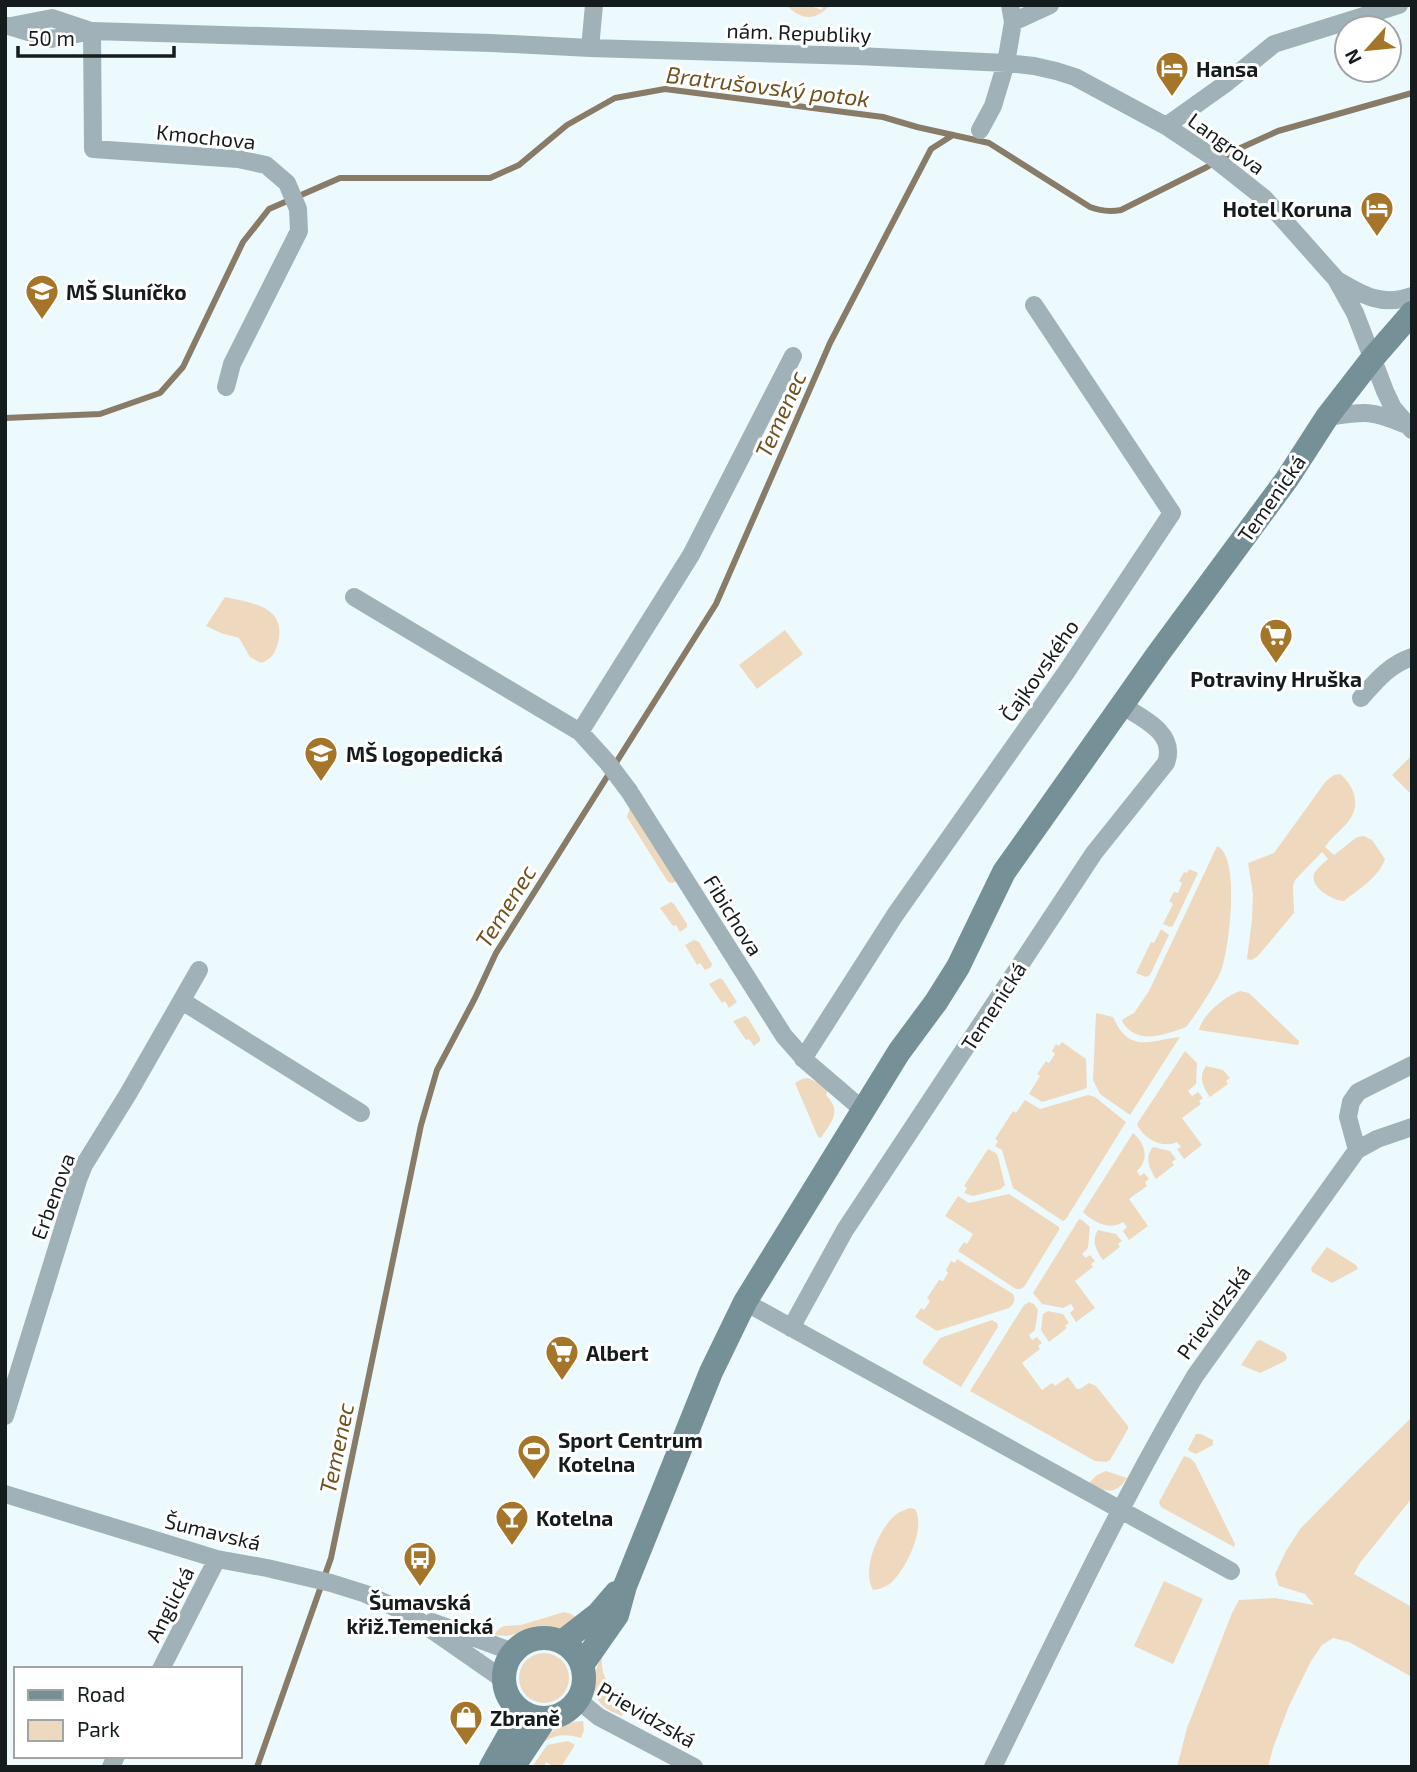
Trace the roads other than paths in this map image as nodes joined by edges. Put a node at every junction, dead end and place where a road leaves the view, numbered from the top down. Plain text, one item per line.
1 (594, 5) edge
2 (1050, 5) edge
3 (1399, 5) edge
4 (1012, 14) edge
5 (7, 26) edge
6 (92, 31) junction
7 (590, 48) junction
8 (1006, 63) junction
9 (1166, 127) junction
10 (981, 130) dead end
11 (1336, 279) junction
12 (1412, 296) edge
13 (1034, 305) dead end
14 (1412, 313) edge
15 (793, 356) dead end
16 (1371, 359) junction
17 (226, 387) dead end
18 (1327, 417) junction
19 (1409, 428) edge
20 (354, 597) dead end
21 (1412, 657) edge
22 (1361, 698) dead end
23 (1121, 705) junction
24 (580, 732) junction
25 (199, 970) dead end
26 (182, 1001) junction
27 (803, 1059) junction
28 (1412, 1065) edge
29 (863, 1110) junction
30 (360, 1113) dead end
31 (1412, 1127) edge
32 (1357, 1150) junction
33 (745, 1303) junction
34 (791, 1328) junction
35 (5, 1416) edge
36 (5, 1494) edge
37 (1121, 1510) junction
38 (217, 1559) junction
39 (1231, 1571) dead end
40 (625, 1586) junction
41 (409, 1614) junction
42 (562, 1642) junction
43 (513, 1652) junction
44 (582, 1665) junction
45 (162, 1667) edge
46 (504, 1680) junction
47 (578, 1700) junction
48 (534, 1715) junction
49 (491, 1767) edge
50 (513, 1767) edge
51 (694, 1767) edge
52 (993, 1767) edge

1 - 7 street
2 - 4 street
3 - 9 street
4 - 8 street
5 - 6 street, nám. Republiky
6 - 7 street, nám. Republiky
6 - 17 street, Kmochova
7 - 8 street, nám. Republiky
8 - 9 street, Langrova
8 - 10 street
9 - 11 street, Langrova
11 - 12 street
11 - 16 street, Langrova
13 - 27 street, Čajkovského
14 - 16 street, Temenická
15 - 24 street
16 - 18 street, Temenická
16 - 19 street, Langrova
18 - 19 street, Langrova
18 - 23 street, Temenická
20 - 24 street, Fibichova
21 - 22 street
23 - 29 street, Temenická
23 - 34 street, Temenická
24 - 27 street, Fibichova
25 - 26 street, Erbenova
26 - 30 street
26 - 35 street, Erbenova
27 - 29 street, Fibichova
28 - 32 street
29 - 33 street, Temenická
31 - 32 street, Prievidzská
32 - 37 street, Prievidzská
33 - 34 street
33 - 40 street, Temenická
34 - 37 street
36 - 38 street, Šumavská
37 - 39 street
37 - 52 street, Prievidzská
38 - 41 street, Šumavská
38 - 45 street, Anglická
40 - 42 street, Temenická
40 - 44 street, Temenická
41 - 43 street, Šumavská
41 - 46 street, Šumavská
42 - 43 street
42 - 44 street
43 - 46 street
44 - 47 street, Temenická
46 - 48 street
47 - 48 street
47 - 51 street, Prievidzská
48 - 49 street
48 - 50 street

